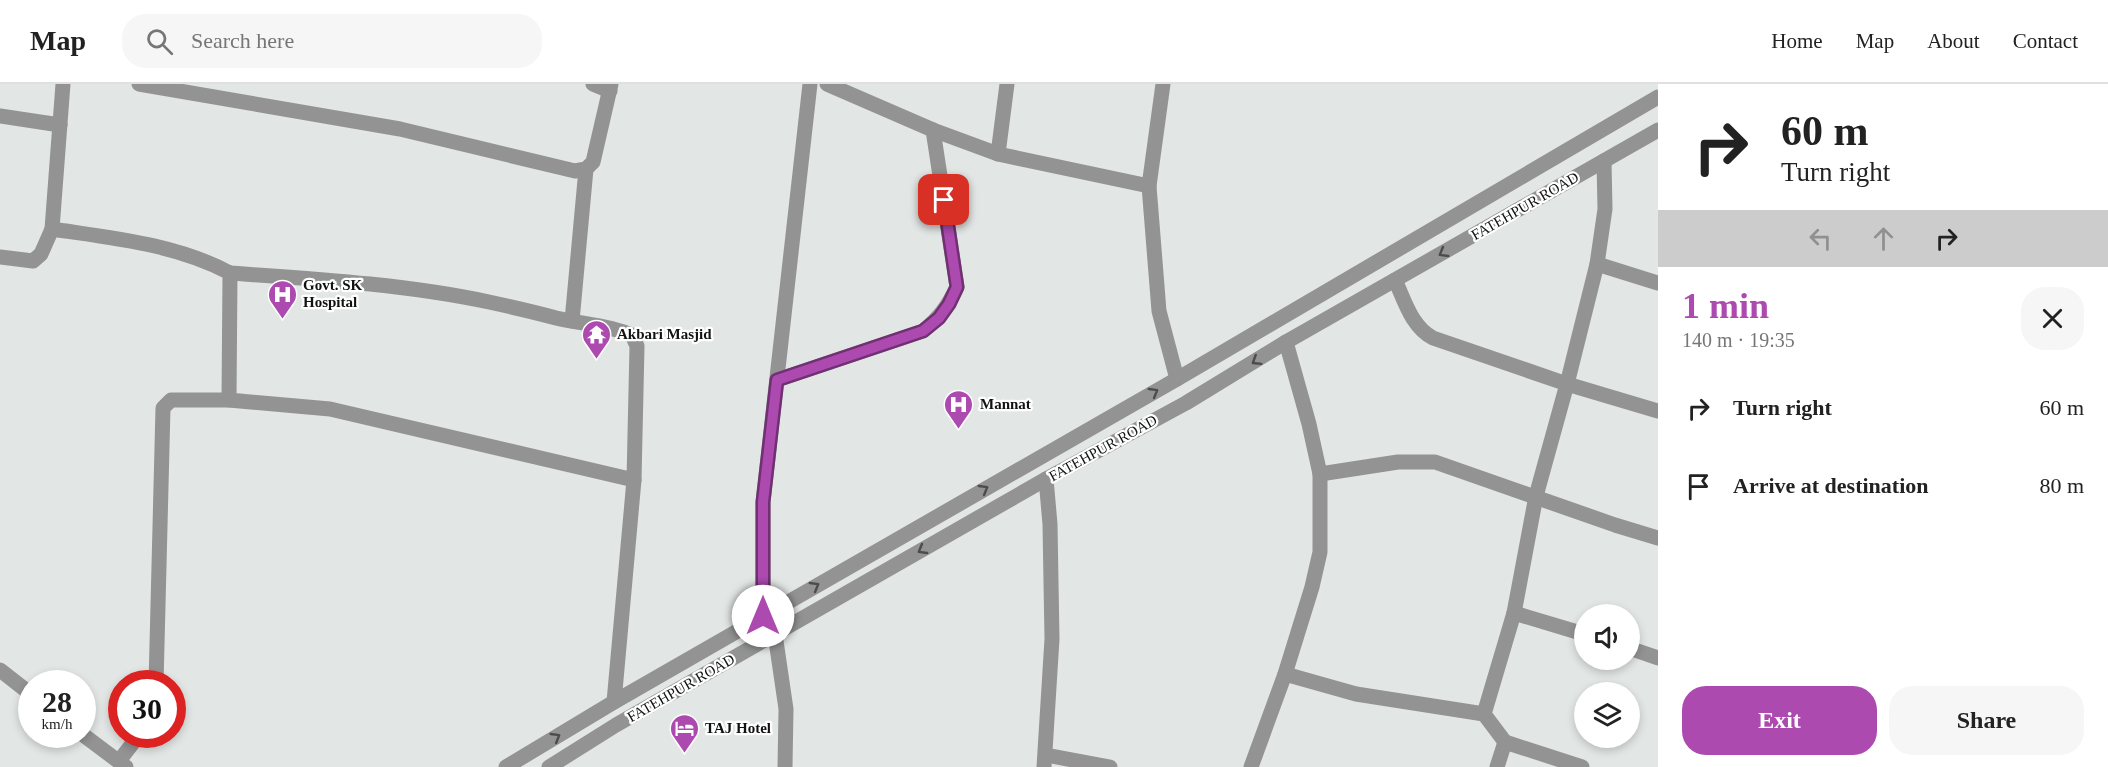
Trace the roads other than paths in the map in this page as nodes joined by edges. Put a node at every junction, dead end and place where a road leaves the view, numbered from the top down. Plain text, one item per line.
1 (63, 84) edge
2 (139, 84) edge
3 (593, 84) edge
4 (810, 84) edge
5 (827, 84) edge
6 (1007, 84) edge
7 (1163, 84) edge
8 (610, 88) edge
9 (1658, 97) edge
10 (0, 116) edge
11 (60, 125) junction
12 (933, 130) junction
13 (1658, 130) edge
14 (998, 154) junction
15 (1604, 160) junction
16 (586, 169) junction
17 (1149, 186) junction
18 (52, 229) junction
19 (0, 257) edge
20 (1597, 264) junction
21 (230, 273) junction
22 (1395, 280) junction
23 (1658, 284) edge
24 (573, 321) junction
25 (1286, 342) junction
26 (1177, 379) junction
27 (777, 380) junction
28 (1567, 384) junction
29 (228, 400) junction
30 (1658, 411) edge
31 (1114, 415) junction
32 (1126, 436) junction
33 (1320, 474) junction
34 (1046, 479) junction
35 (634, 480) junction
36 (1536, 496) junction
37 (1658, 538) edge
38 (1514, 613) junction
39 (763, 616) junction
40 (1574, 631) edge
41 (776, 634) junction
42 (1640, 651) edge
43 (1658, 657) edge
44 (0, 670) edge
45 (156, 670) edge
46 (1285, 674) junction
47 (18, 684) edge
48 (614, 702) junction
49 (1484, 714) junction
50 (1505, 742) junction
51 (96, 744) edge
52 (132, 748) edge
53 (1045, 761) edge
54 (123, 764) edge
55 (506, 767) edge
56 (549, 767) edge
57 (785, 767) edge
58 (1110, 767) edge
59 (1251, 767) edge
60 (1497, 767) edge
61 (1582, 767) edge

1 - 11 street
2 - 16 street
3 - 8 street
4 - 27 street
5 - 12 street
6 - 14 street
7 - 17 street
8 - 16 street
9 - 26 street
10 - 11 street
11 - 18 street
12 - 14 street
12 - 27 street
13 - 15 street, FATEHPUR ROAD
14 - 17 street
15 - 20 street
15 -> 22 street, FATEHPUR ROAD
16 - 24 street
17 - 26 street
18 - 19 street
18 - 21 street
20 - 23 street
20 - 28 street
21 - 24 street
21 - 29 street
22 - 25 street, FATEHPUR ROAD
22 - 28 street
24 - 35 street
25 -> 32 street, FATEHPUR ROAD
25 - 33 street
31 -> 26 street
27 - 39 street
28 - 30 street
28 - 36 street
29 - 35 street
29 - 45 street
31 - 32 street
39 -> 31 street
32 - 34 street, FATEHPUR ROAD
33 - 36 street
33 - 46 street
34 -> 41 street, FATEHPUR ROAD
34 - 53 street
35 - 48 street
36 - 37 street
36 - 38 street
38 - 40 street
38 - 49 street
39 - 48 street
41 - 56 street, FATEHPUR ROAD
41 - 57 street
42 - 43 street
44 - 47 street
46 - 49 street
46 - 59 street
55 -> 48 street
49 - 50 street
50 - 60 street
50 - 61 street
51 - 54 street
52 - 54 street
53 - 58 street

